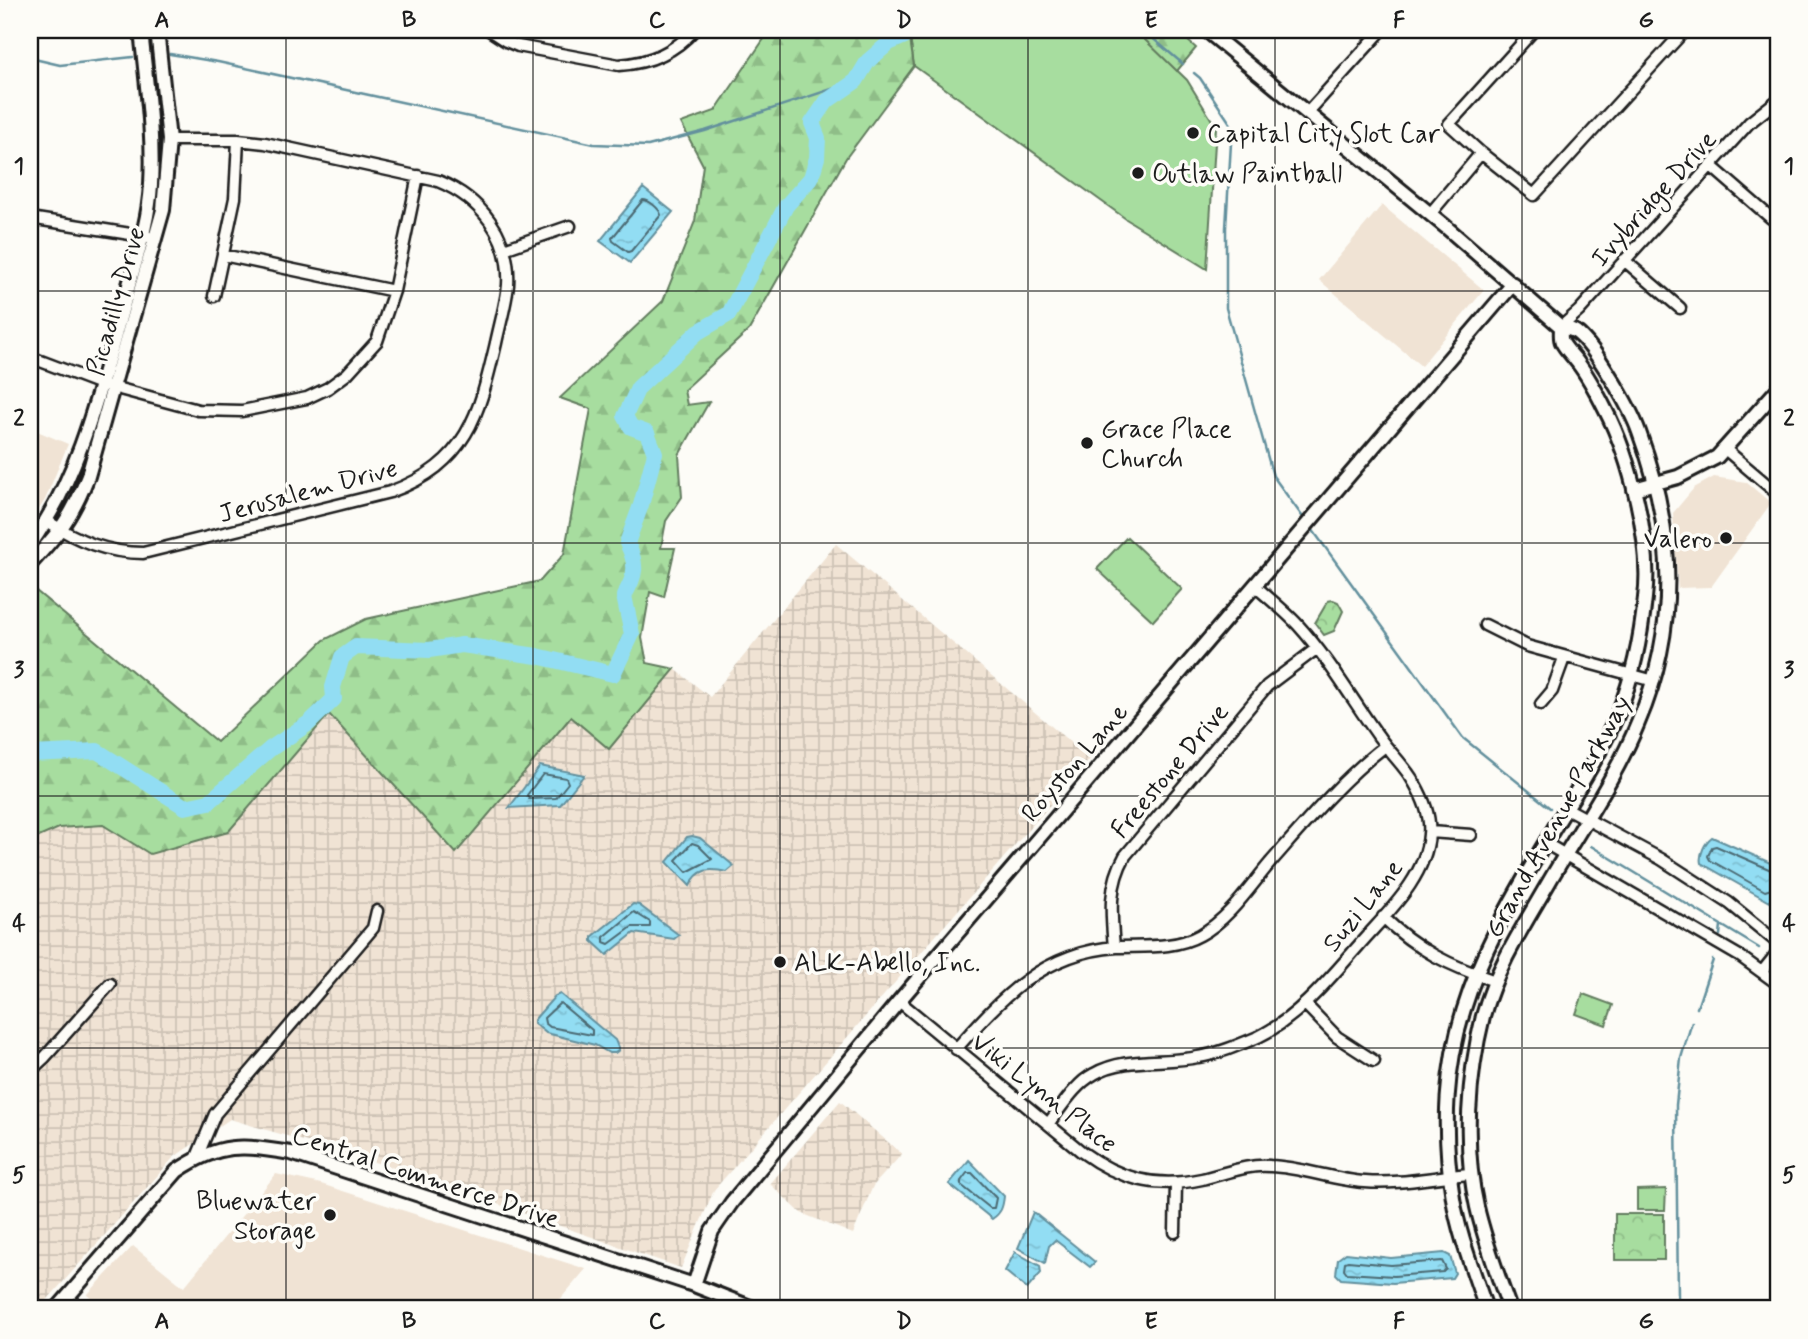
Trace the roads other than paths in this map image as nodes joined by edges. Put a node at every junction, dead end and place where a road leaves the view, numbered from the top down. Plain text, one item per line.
1 (141, 30) edge
2 (157, 30) edge
3 (489, 30) edge
4 (694, 30) edge
5 (1381, 30) edge
6 (1534, 30) edge
7 (1685, 30) edge
8 (1214, 32) edge
9 (1778, 100) edge
10 (1308, 112) junction
11 (169, 140) junction
12 (238, 140) junction
13 (1481, 153) junction
14 (1710, 165) junction
15 (418, 176) junction
16 (1430, 214) junction
17 (30, 218) edge
18 (1771, 218) dead end
19 (570, 226) dead end
20 (142, 236) junction
21 (157, 238) junction
22 (504, 249) junction
23 (223, 255) junction
24 (1624, 260) junction
25 (1513, 284) junction
26 (394, 291) junction
27 (214, 296) dead end
28 (1680, 308) dead end
29 (1562, 327) junction
30 (30, 357) edge
31 (101, 384) junction
32 (114, 388) junction
33 (1778, 389) edge
34 (1724, 449) junction
35 (1657, 483) junction
36 (1634, 489) junction
37 (1778, 494) edge
38 (47, 521) junction
39 (61, 530) junction
40 (30, 545) edge
41 (30, 564) edge
42 (1255, 586) junction
43 (1485, 625) dead end
44 (1316, 649) junction
45 (1564, 658) junction
46 (1631, 675) junction
47 (1654, 681) junction
48 (1541, 704) dead end
49 (1385, 746) junction
50 (1566, 807) junction
51 (1586, 819) junction
52 (1430, 832) junction
53 (1471, 835) dead end
54 (1545, 843) junction
55 (1565, 855) junction
56 (377, 911) dead end
57 (1383, 917) junction
58 (1778, 943) edge
59 (1114, 947) junction
60 (1778, 952) edge
61 (1762, 972) junction
62 (1474, 974) junction
63 (1495, 981) junction
64 (110, 984) dead end
65 (1778, 984) edge
66 (899, 1001) junction
67 (1305, 1004) junction
68 (956, 1049) junction
69 (1374, 1061) dead end
70 (30, 1071) edge
71 (1048, 1124) junction
72 (197, 1157) junction
73 (1471, 1174) junction
74 (1450, 1175) junction
75 (1176, 1183) junction
76 (1175, 1233) dead end
77 (694, 1285) junction
78 (57, 1309) edge
79 (755, 1309) edge
80 (1486, 1309) edge
81 (1510, 1309) edge

1 - 20 street, Picadilly Drive
2 - 11 street, Picadilly Drive
3 - 4 street
5 - 10 street
6 - 13 street
7 - 13 street
8 - 10 street, Grand Avenue Parkway
9 - 14 street, Ivybridge Drive
10 - 16 street, Grand Avenue Parkway
11 - 12 street, Jerusalem Drive
11 - 21 street, Picadilly Drive
12 - 15 street, Jerusalem Drive
12 - 23 street
13 - 16 street
14 - 18 street
14 - 24 street, Ivybridge Drive
15 - 22 street, Jerusalem Drive
15 - 26 street
16 - 25 street, Grand Avenue Parkway
17 - 20 street
19 - 22 street
20 - 21 street
20 - 31 street, Picadilly Drive
21 - 32 street, Picadilly Drive
22 - 39 street, Jerusalem Drive
23 - 26 street
23 - 27 street
24 - 28 street
24 - 29 street, Ivybridge Drive
25 - 29 street, Grand Avenue Parkway
25 - 42 street, Royston Lane
26 - 32 street
29 - 35 street, Grand Avenue Parkway
29 - 36 street, Grand Avenue Parkway
30 - 31 street
31 - 32 street
31 - 38 street, Picadilly Drive
32 - 39 street, Picadilly Drive
33 - 34 street
34 - 35 street
34 - 37 street
35 - 36 street
35 - 47 street, Grand Avenue Parkway
36 - 46 street, Grand Avenue Parkway
38 - 39 street, Jerusalem Drive
38 - 40 street, Picadilly Drive
39 - 41 street, Picadilly Drive
42 - 44 street, Suzi Lane
42 - 66 street, Royston Lane
43 - 45 street
44 - 49 street, Suzi Lane
44 - 59 street, Freestone Drive
45 - 46 street
45 - 48 street
46 - 47 street
46 - 50 street, Grand Avenue Parkway
47 - 51 street, Grand Avenue Parkway
49 - 52 street, Suzi Lane
49 - 59 street
50 - 51 street
50 - 54 street, Grand Avenue Parkway
51 - 55 street, Grand Avenue Parkway
51 - 58 street
52 - 53 street
52 - 57 street, Suzi Lane
54 - 55 street
54 - 62 street, Grand Avenue Parkway
55 - 61 street
55 - 63 street, Grand Avenue Parkway
56 - 72 street
57 - 62 street
57 - 67 street, Suzi Lane
59 - 68 street
60 - 61 street
61 - 65 street
62 - 63 street
62 - 74 street, Grand Avenue Parkway
63 - 73 street, Grand Avenue Parkway
64 - 70 street
66 - 68 street, Viki Lynn Place
66 - 77 street, Royston Lane
67 - 69 street
67 - 71 street, Suzi Lane
68 - 71 street, Viki Lynn Place
71 - 75 street, Viki Lynn Place
72 - 77 street, Central Commerce Drive
72 - 78 street, Central Commerce Drive
73 - 74 street, Viki Lynn Place
73 - 81 street, Grand Avenue Parkway
74 - 75 street, Viki Lynn Place
74 - 80 street, Grand Avenue Parkway
75 - 76 street
77 - 79 street, Central Commerce Drive

